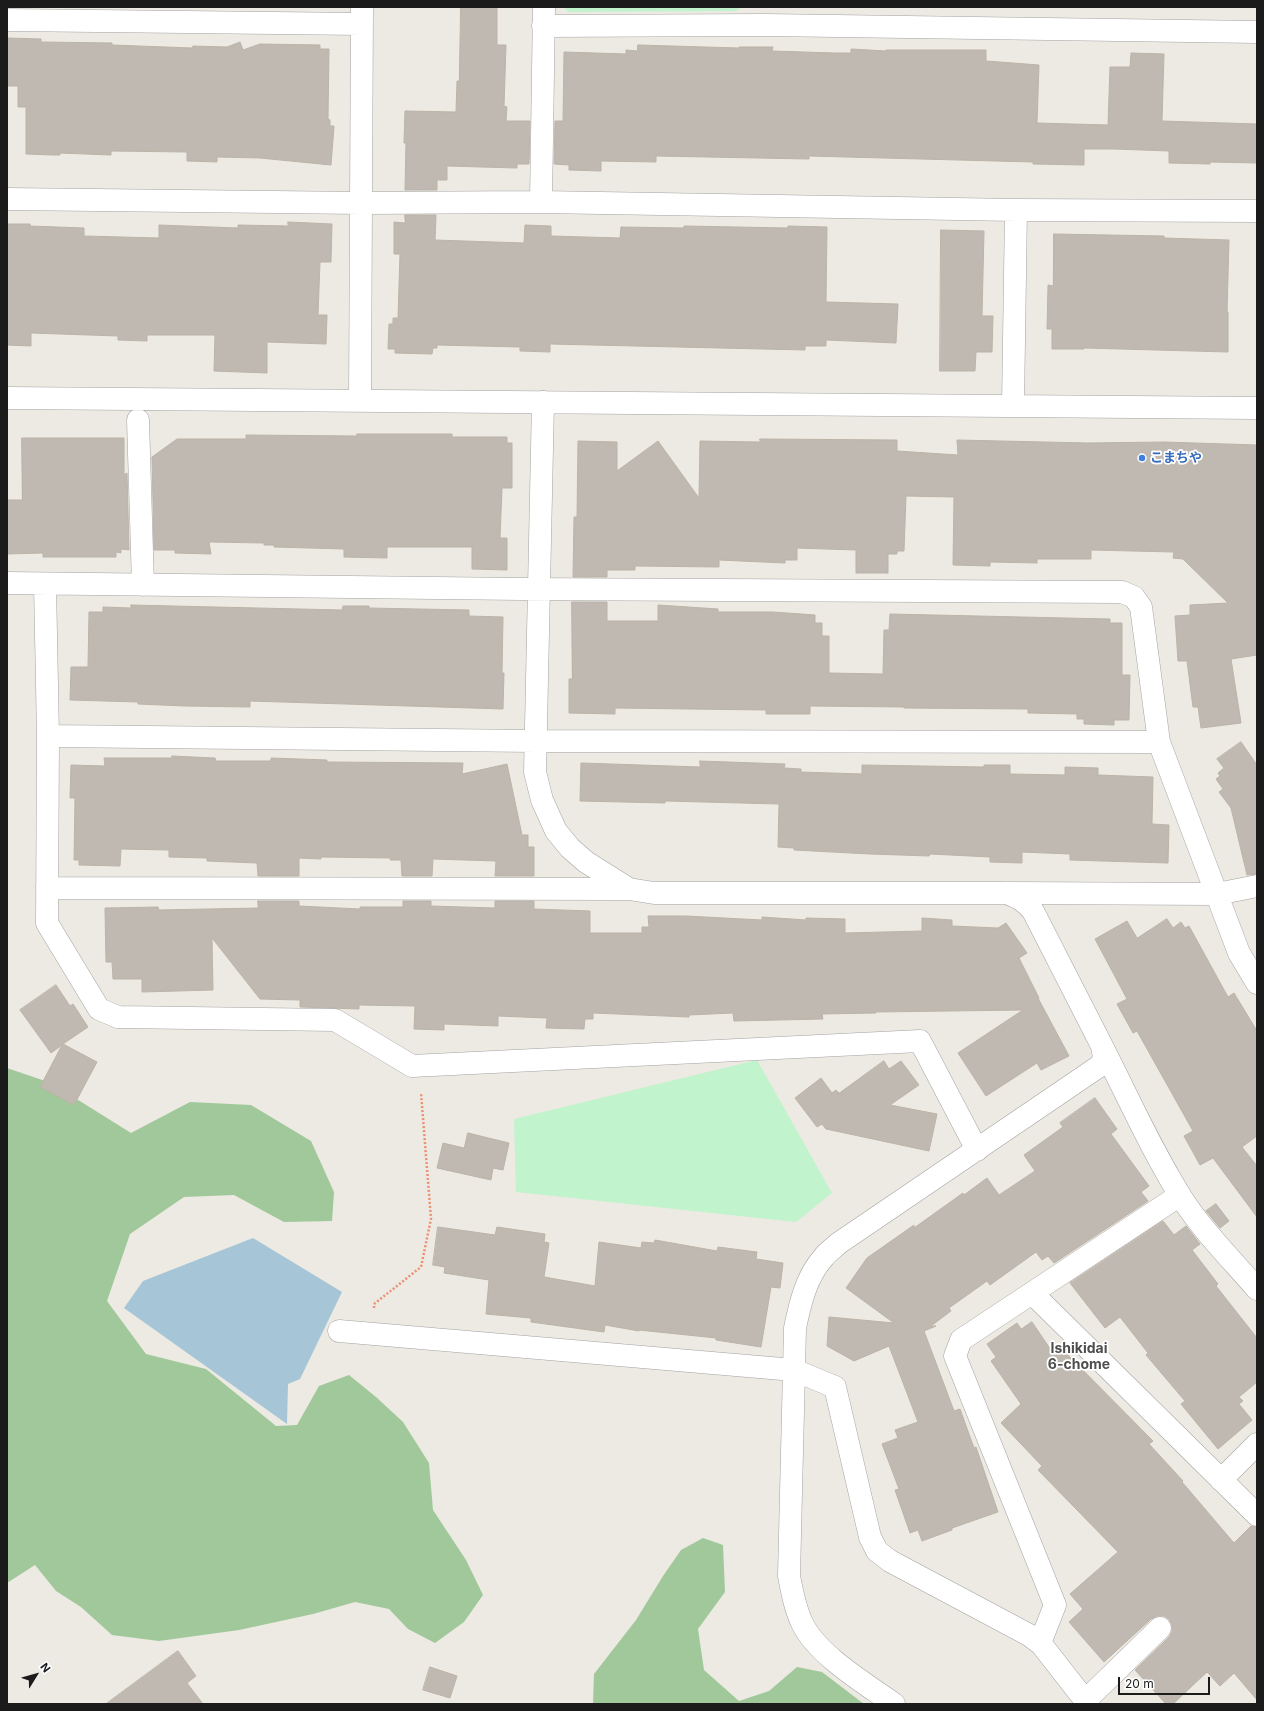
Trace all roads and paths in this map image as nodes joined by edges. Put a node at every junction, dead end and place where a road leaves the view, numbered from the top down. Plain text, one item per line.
1 (179, 14) edge
2 (362, 16) edge
3 (544, 16) edge
4 (767, 16) edge
5 (7, 20) edge
6 (1257, 32) edge
7 (7, 199) edge
8 (541, 202) junction
9 (362, 203) junction
10 (1016, 210) junction
11 (1257, 212) edge
12 (7, 398) edge
13 (360, 400) junction
14 (543, 402) junction
15 (1013, 405) junction
16 (1257, 408) edge
17 (138, 420) dead end
18 (7, 583) edge
19 (45, 584) junction
20 (143, 586) junction
21 (538, 590) junction
22 (48, 736) junction
23 (536, 741) junction
24 (1159, 742) junction
25 (1257, 886) edge
26 (47, 888) junction
27 (629, 889) junction
28 (1006, 893) junction
29 (1217, 894) junction
30 (1257, 983) edge
31 (1102, 1046) junction
32 (419, 1065) junction
33 (976, 1150) junction
34 (1180, 1195) junction
35 (1257, 1289) edge
36 (1032, 1293) junction
37 (374, 1304) dead end
38 (339, 1331) dead end
39 (794, 1370) junction
40 (1257, 1444) edge
41 (1221, 1480) junction
42 (1257, 1515) edge
43 (1160, 1628) dead end
44 (1040, 1643) junction
45 (1087, 1702) edge
46 (894, 1704) edge

1 - 2 street
1 - 5 street
2 - 9 street
3 - 4 street
3 - 8 street
4 - 6 street
7 - 9 street
8 - 9 street
8 - 10 street
9 - 13 street
10 - 11 street
10 - 15 street
12 - 13 street
13 - 14 street
14 - 15 street
14 - 21 street
15 - 16 street
17 - 20 street
18 - 19 street
19 - 20 street
19 - 22 street
20 - 21 street
21 - 23 street
21 - 24 street
22 - 23 street
22 - 26 street
23 - 24 street
23 - 27 street
24 - 29 street
25 - 29 street
26 - 27 street
26 - 32 street
27 - 28 street
28 - 29 street
28 - 31 street
29 - 30 street
31 - 33 street
31 - 34 street
32 - 33 street
32 - 37 path
33 - 39 street
34 - 35 street
34 - 36 street
36 - 41 street
36 - 44 street
38 - 39 street
39 - 44 street
39 - 46 street
40 - 41 street
41 - 42 street
43 - 45 street
44 - 45 street

